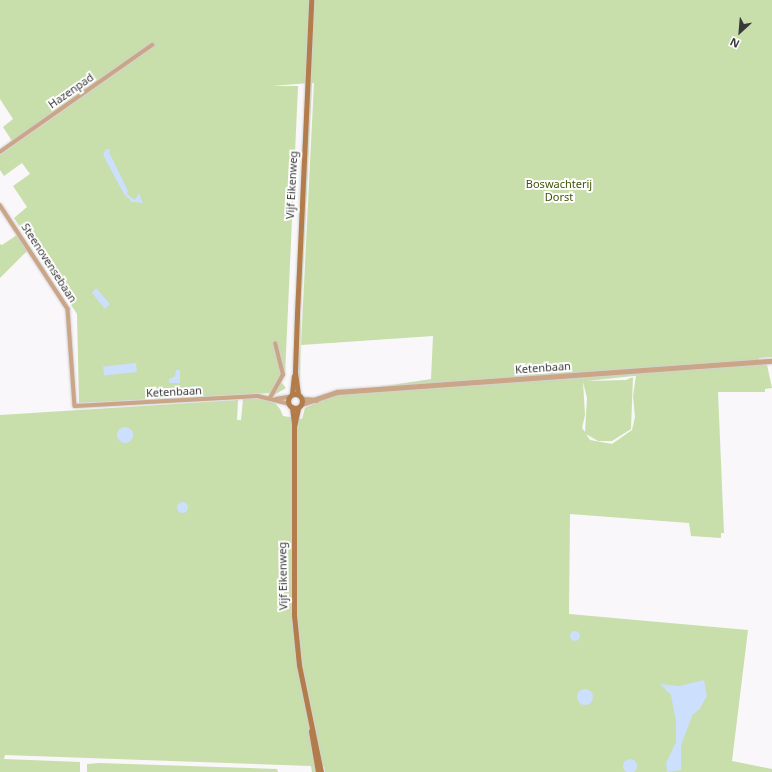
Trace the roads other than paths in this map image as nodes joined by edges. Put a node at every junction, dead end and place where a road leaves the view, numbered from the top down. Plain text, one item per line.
1 (311, 0) edge
2 (152, 45) dead end
3 (0, 152) edge
4 (0, 205) edge
5 (275, 344) dead end
6 (772, 361) edge
7 (271, 398) junction
8 (295, 400) junction
9 (75, 406) joint
10 (294, 427) junction
11 (311, 724) junction
12 (318, 772) edge
13 (321, 772) edge

1 - 8 main road, Vijf Eikenweg
2 - 3 street, Hazenpad
4 - 9 street, Steenovensebaan
5 - 7 street
6 - 8 street, Ketenbaan
7 - 8 street, Ketenbaan
7 - 9 street, Ketenbaan
8 - 10 main road, Vijf Eikenweg
8 - 10 main road, Vijf Eikenweg
10 - 11 main road, Vijf Eikenweg
11 - 12 main road, Vijf Eikenweg
11 - 13 main road, Vijf Eikenweg

